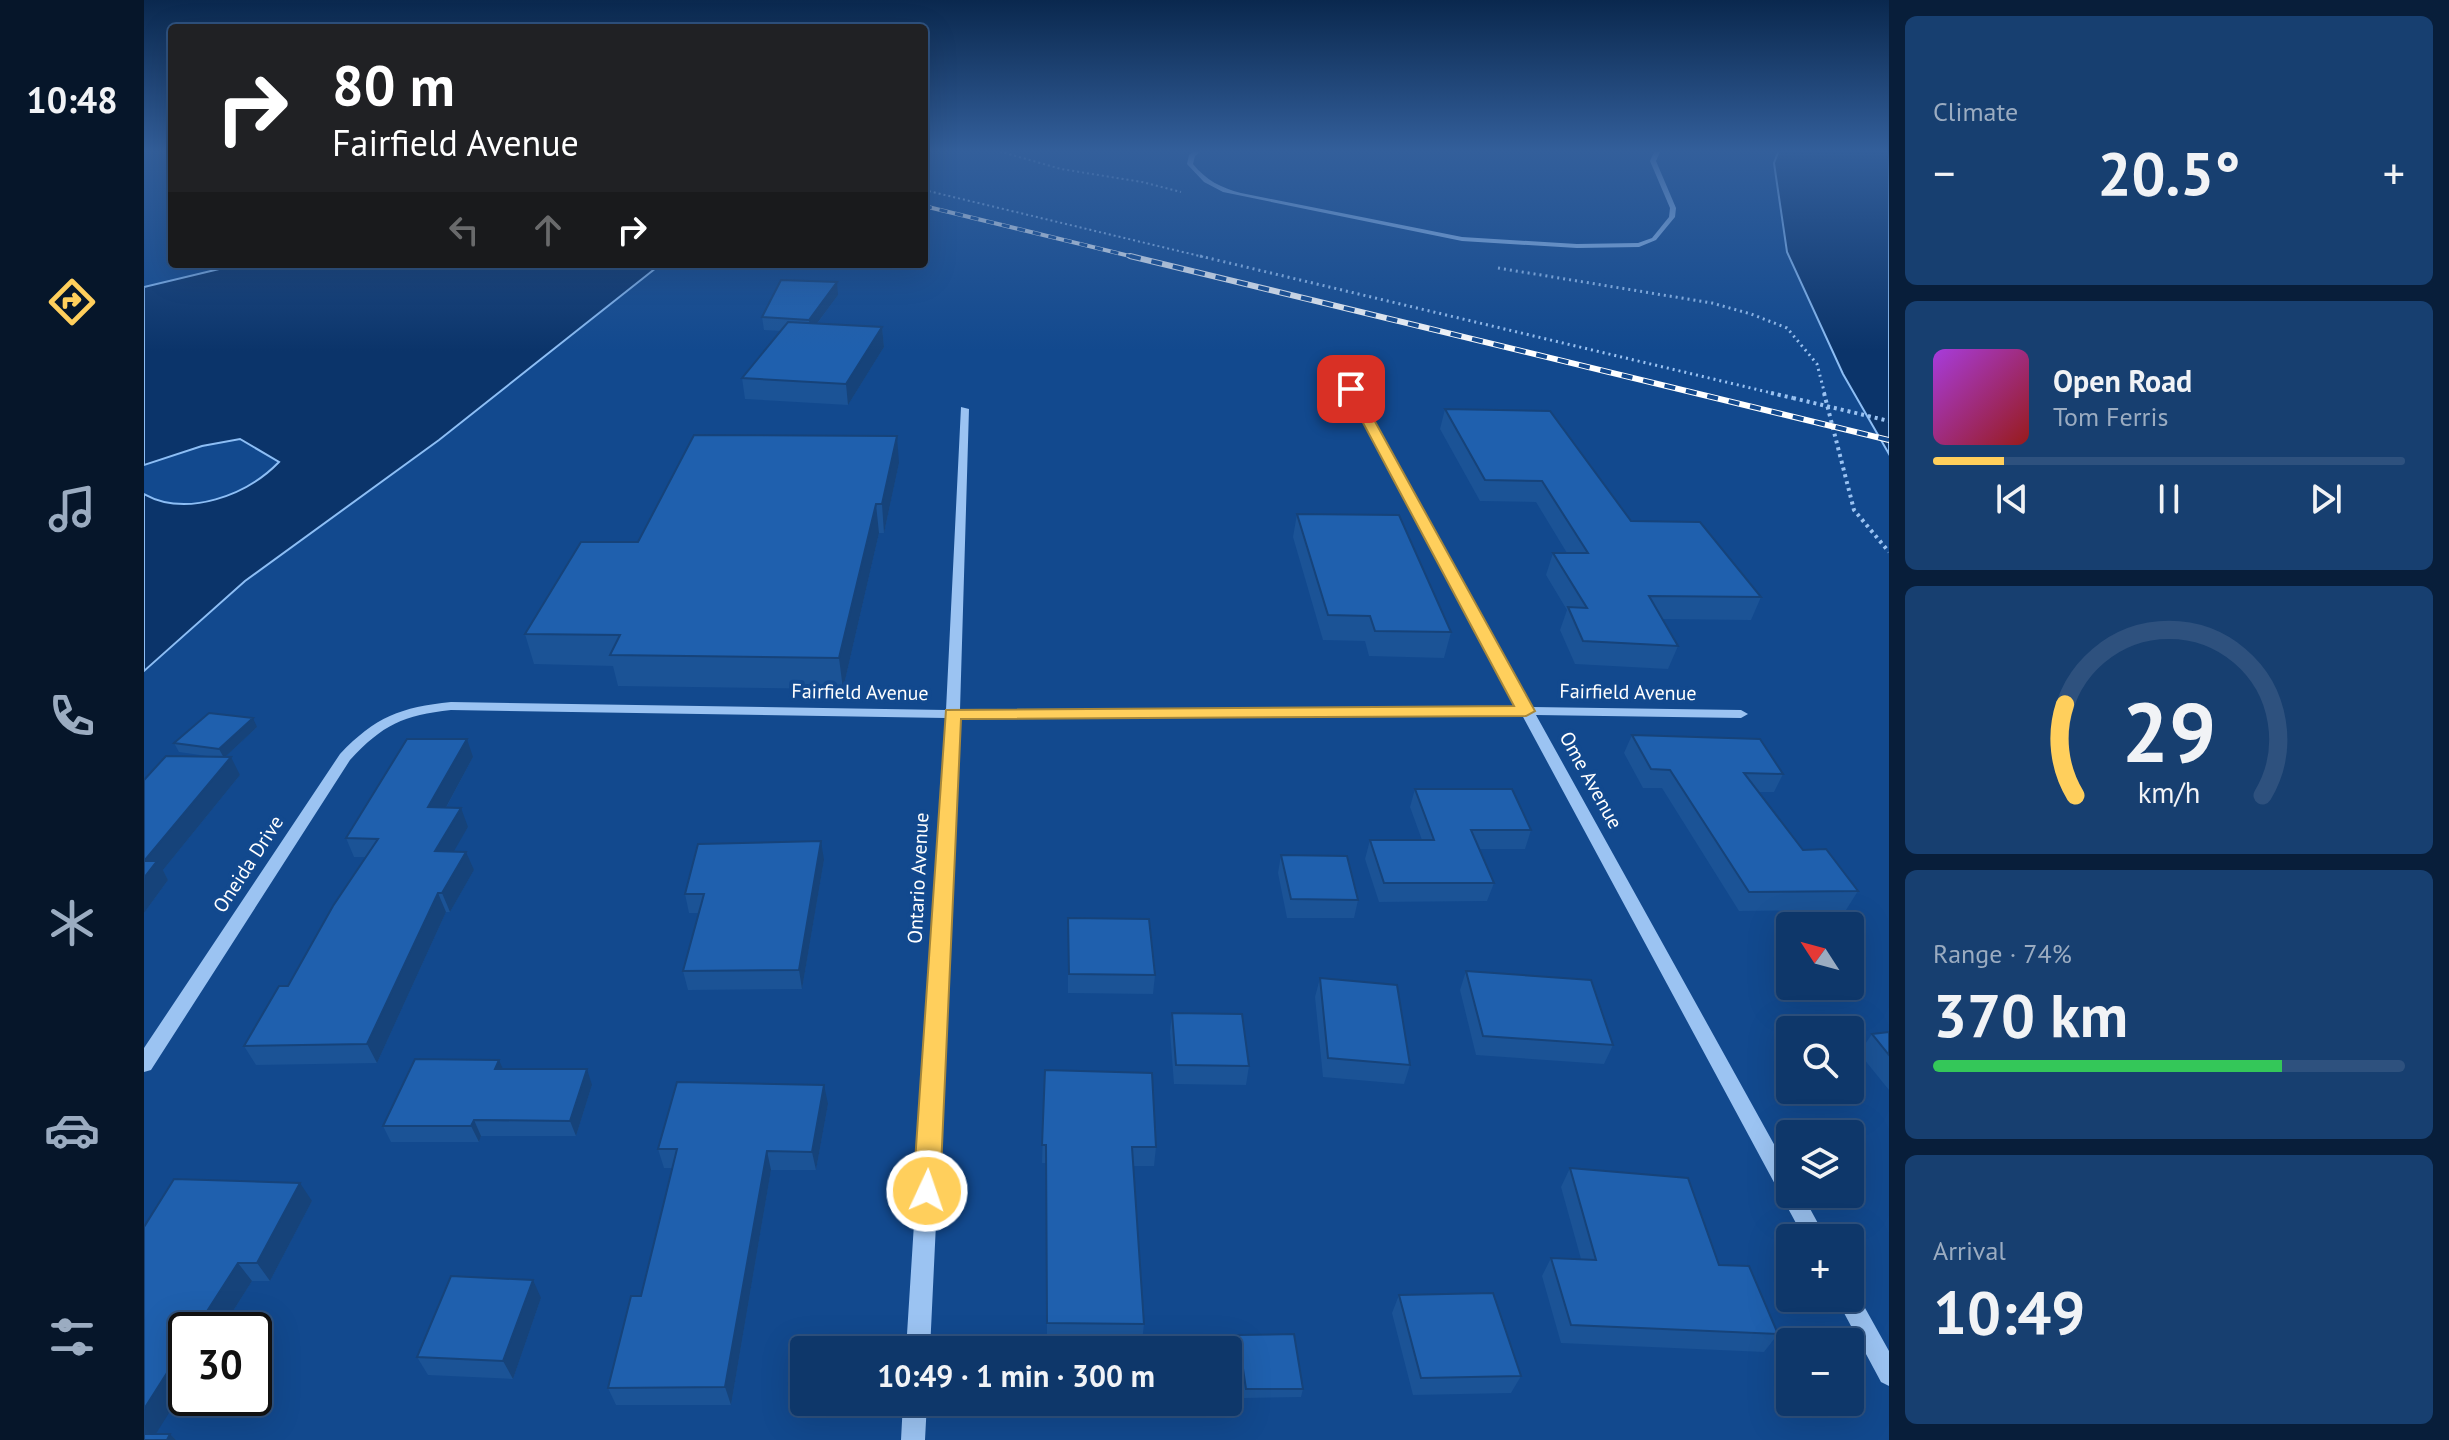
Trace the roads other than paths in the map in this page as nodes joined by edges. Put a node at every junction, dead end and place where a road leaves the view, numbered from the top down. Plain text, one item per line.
1 (1352, 217) edge
2 (1672, 217) edge
3 (1351, 389) dead end
4 (964, 409) dead end
5 (410, 709) joint
6 (1526, 711) junction
7 (953, 714) junction
8 (1741, 714) dead end
9 (144, 1064) edge
10 (1776, 1168) edge
11 (1855, 1312) edge
12 (919, 1336) edge
13 (1889, 1374) edge
14 (914, 1416) edge
15 (913, 1440) edge

1 - 2 street
3 - 6 street, Ome Avenue
4 - 7 street, Ontario Avenue
5 - 7 street, Fairfield Avenue
5 - 9 street, Oneida Drive
6 - 7 street, Fairfield Avenue
6 - 8 street, Fairfield Avenue
6 - 10 street, Ome Avenue
7 - 12 street, Ontario Avenue
11 - 13 street
14 - 15 street

